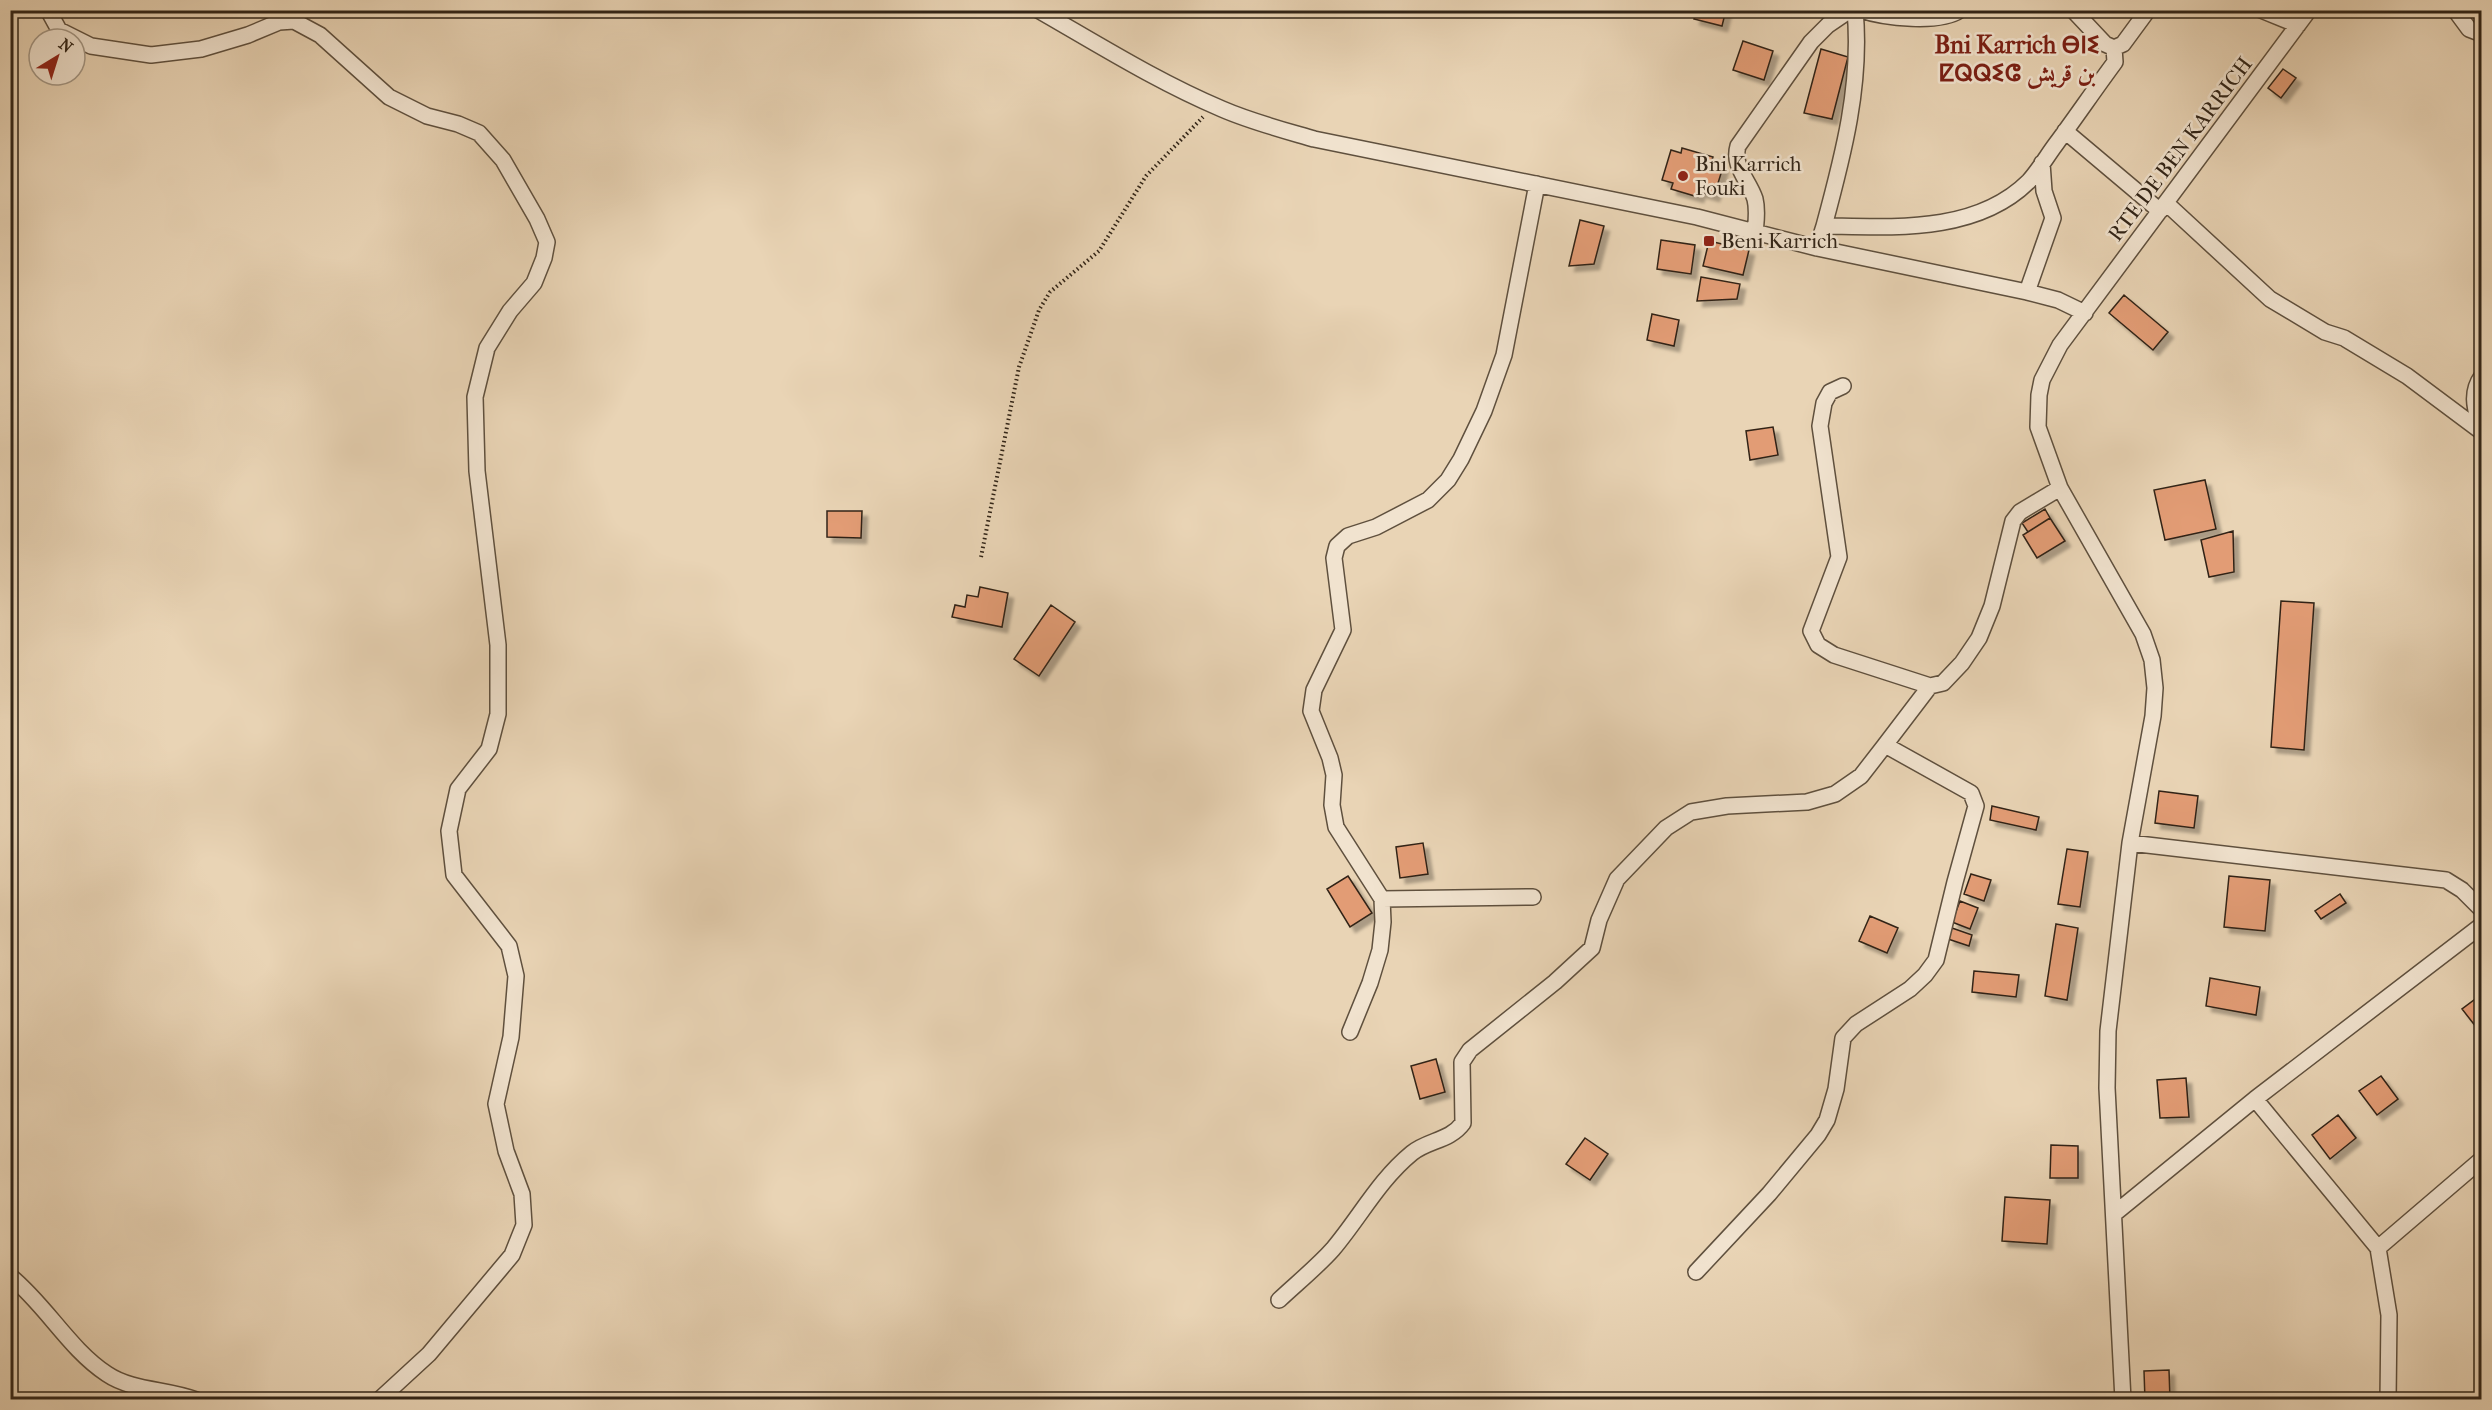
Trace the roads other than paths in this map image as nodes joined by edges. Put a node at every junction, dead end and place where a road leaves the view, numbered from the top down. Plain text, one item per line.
1 (48, 10) edge
2 (1038, 10) edge
3 (1853, 10) edge
4 (1861, 10) edge
5 (1960, 10) edge
6 (2073, 10) edge
7 (2148, 10) edge
8 (2261, 10) edge
9 (2309, 10) edge
10 (2455, 10) edge
11 (2298, 25) junction
12 (2481, 34) edge
13 (2114, 48) junction
14 (2065, 131) junction
15 (2042, 163) junction
16 (1538, 184) junction
17 (2163, 207) junction
18 (1824, 226) junction
19 (1755, 233) junction
20 (1817, 248) junction
21 (2027, 292) junction
22 (2085, 313) junction
23 (2481, 376) edge
24 (1843, 386) dead end
25 (2481, 432) edge
26 (2060, 488) junction
27 (1930, 686) junction
28 (1886, 744) junction
29 (2130, 843) junction
30 (1533, 897) dead end
31 (1382, 899) junction
32 (2481, 910) edge
33 (2481, 925) edge
34 (1350, 1032) dead end
35 (2255, 1099) junction
36 (2481, 1159) edge
37 (2114, 1214) junction
38 (2378, 1248) junction
39 (1696, 1272) dead end
40 (10, 1276) edge
41 (1279, 1300) dead end
42 (196, 1400) edge
43 (379, 1400) edge
44 (2123, 1400) edge
45 (2388, 1400) edge

1 - 43 street
2 - 16 street
3 - 18 street
3 - 19 street
4 - 5 street
6 - 13 street
7 - 13 street
8 - 11 street
9 - 11 street, RTE DE BEN KARRICH
10 - 12 street
11 - 17 street, RTE DE BEN KARRICH
13 - 14 street
14 - 15 street
14 - 17 street
15 - 18 street
15 - 21 street
16 - 19 street
16 - 31 street
17 - 22 street, RTE DE BEN KARRICH
17 - 25 street
18 - 20 street
19 - 20 street
20 - 21 street
21 - 22 street
22 - 26 street, RTE DE BEN KARRICH
23 - 25 street
24 - 27 street
26 - 27 street
26 - 29 street, RTE DE BEN KARRICH
27 - 28 street
28 - 39 street
28 - 41 street
29 - 32 street
29 - 37 street, RTE DE BEN KARRICH
30 - 31 street
31 - 34 street
33 - 35 street
35 - 37 street
35 - 38 street
36 - 38 street
37 - 44 street, RTE DE BEN KARRICH
38 - 45 street
40 - 42 street

